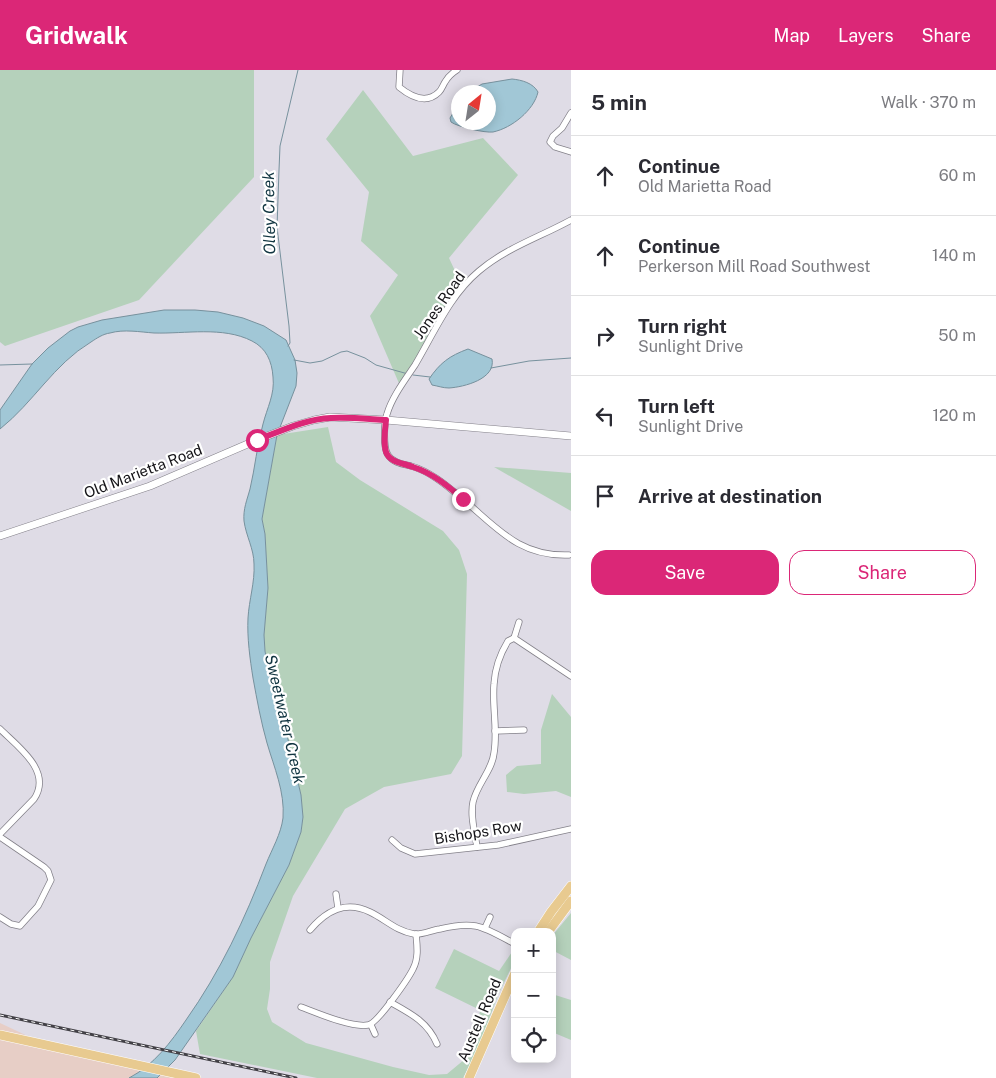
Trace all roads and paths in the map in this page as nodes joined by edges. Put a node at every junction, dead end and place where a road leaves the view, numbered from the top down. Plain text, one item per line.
1 (400, 70) edge
2 (457, 70) edge
3 (571, 113) edge
4 (571, 152) edge
5 (571, 220) edge
6 (386, 420) junction
7 (571, 436) edge
8 (0, 536) edge
9 (569, 555) dead end
10 (519, 622) dead end
11 (514, 638) junction
12 (571, 676) edge
13 (0, 729) edge
14 (524, 730) dead end
15 (495, 731) junction
16 (571, 829) edge
17 (0, 836) edge
18 (392, 840) dead end
19 (477, 847) junction
20 (571, 886) edge
21 (336, 894) dead end
22 (571, 901) edge
23 (338, 908) junction
24 (0, 917) edge
25 (490, 917) dead end
26 (485, 928) junction
27 (541, 928) edge
28 (551, 928) edge
29 (310, 930) dead end
30 (416, 934) junction
31 (511, 942) edge
32 (511, 983) edge
33 (511, 996) edge
34 (390, 1002) junction
35 (301, 1007) dead end
36 (371, 1025) junction
37 (375, 1034) dead end
38 (0, 1035) edge
39 (437, 1044) dead end
40 (196, 1078) edge
41 (471, 1078) edge

1 - 2 street
3 - 4 street
5 - 6 street, Jones Road
6 - 7 street, Old Marietta Road
6 - 8 street, Old Marietta Road
6 - 9 street
10 - 11 street
11 - 12 street
11 - 15 street
13 - 17 street
14 - 15 street
15 - 19 street
16 - 19 street, Bishops Row
17 - 24 street
18 - 19 street, Bishops Row
20 - 27 main road
21 - 23 street
22 - 28 main road
23 - 29 street
23 - 30 street
25 - 26 street
26 - 30 street
26 - 31 street
30 - 34 street
32 - 41 main road, Austell Road
33 - 41 main road, Austell Road
34 - 36 street
34 - 39 street
35 - 36 street
36 - 37 street
38 - 40 main road

